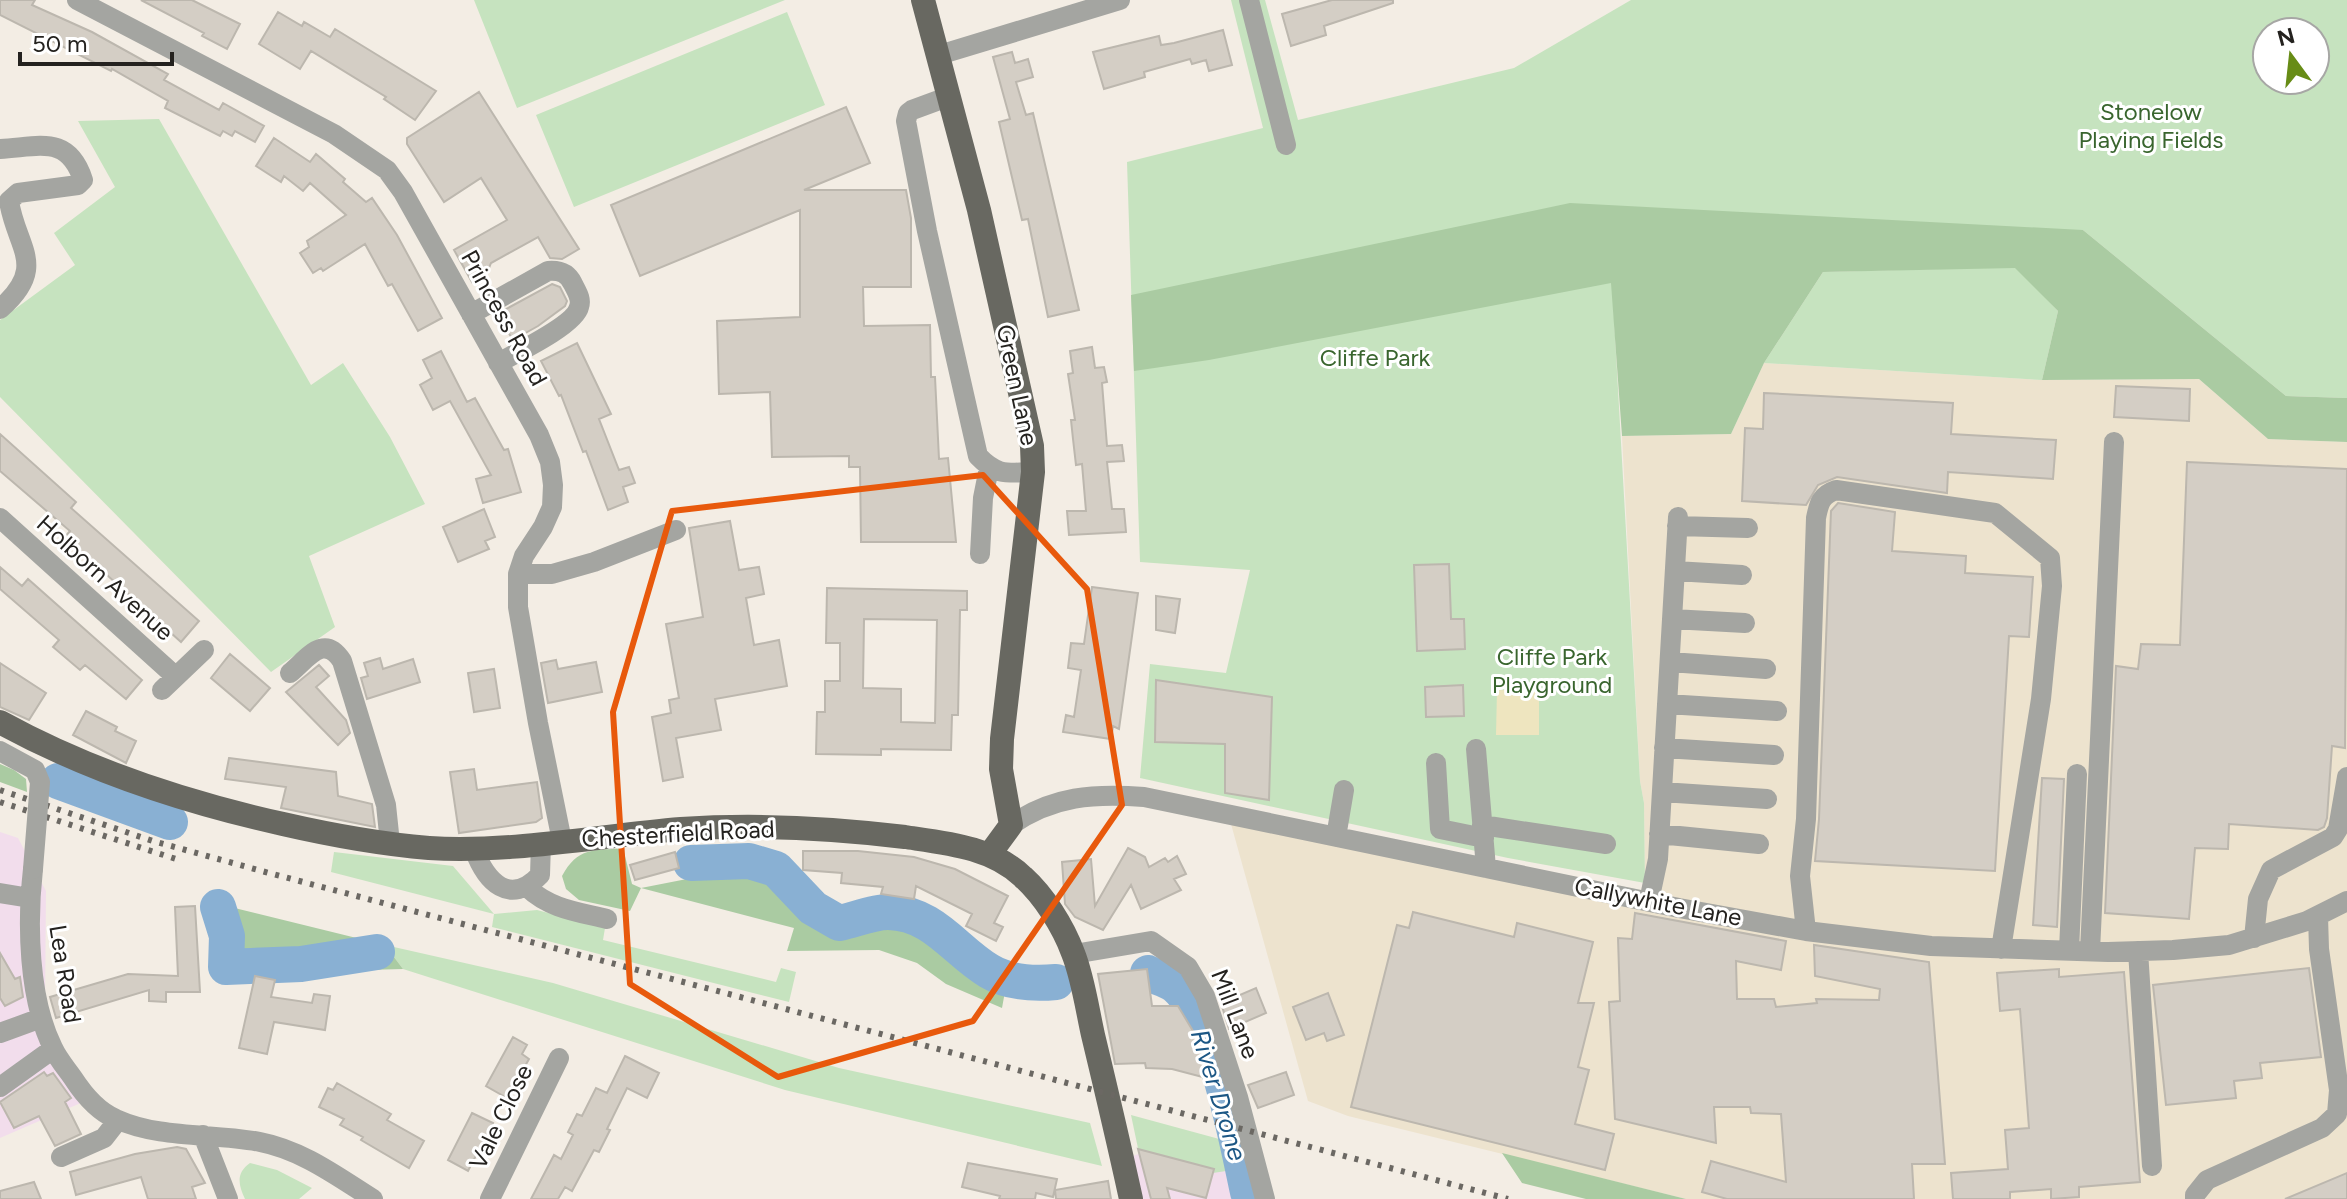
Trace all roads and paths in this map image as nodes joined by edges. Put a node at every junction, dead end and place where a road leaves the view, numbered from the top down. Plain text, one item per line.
1 (77, 0) edge
2 (923, 0) edge
3 (1120, 0) edge
4 (1249, 0) edge
5 (939, 55) junction
6 (950, 96) junction
7 (1286, 145) dead end
8 (0, 149) edge
9 (0, 309) edge
10 (471, 314) junction
11 (498, 363) junction
12 (2114, 442) dead end
13 (989, 468) junction
14 (1033, 472) junction
15 (0, 518) edge
16 (1748, 528) dead end
17 (676, 530) dead end
18 (980, 554) dead end
19 (1675, 571) junction
20 (518, 574) junction
21 (1742, 575) dead end
22 (1672, 619) junction
23 (1745, 623) dead end
24 (204, 650) dead end
25 (1670, 662) junction
26 (1766, 669) dead end
27 (290, 673) dead end
28 (1667, 704) junction
29 (1777, 711) dead end
30 (0, 722) edge
31 (1664, 748) junction
32 (1476, 749) dead end
33 (0, 751) edge
34 (1774, 755) dead end
35 (1436, 763) dead end
36 (2077, 774) dead end
37 (2347, 777) edge
38 (1344, 790) dead end
39 (1662, 792) junction
40 (1767, 799) dead end
41 (1011, 825) junction
42 (1483, 831) junction
43 (1659, 834) junction
44 (1336, 837) junction
45 (552, 842) junction
46 (390, 843) junction
47 (1606, 844) dead end
48 (1759, 844) dead end
49 (474, 849) junction
50 (989, 855) junction
51 (1486, 868) junction
52 (528, 888) junction
53 (0, 893) edge
54 (30, 898) junction
55 (1649, 901) junction
56 (2347, 901) edge
57 (2318, 916) junction
58 (607, 919) dead end
59 (1806, 931) junction
60 (2254, 938) junction
61 (2001, 949) junction
62 (2079, 951) junction
63 (2138, 951) junction
64 (1074, 954) junction
65 (41, 1018) junction
66 (0, 1033) edge
67 (53, 1049) junction
68 (559, 1058) dead end
69 (0, 1087) edge
70 (2343, 1092) edge
71 (118, 1120) junction
72 (203, 1135) junction
73 (61, 1157) dead end
74 (2152, 1166) dead end
75 (228, 1199) edge
76 (373, 1199) edge
77 (490, 1199) edge
78 (1131, 1199) edge
79 (1265, 1199) edge
80 (2195, 1199) edge

1 - 10 street, Princess Road
2 - 5 main road, Green Lane
3 - 5 street
4 - 7 street
5 - 6 main road, Green Lane
6 - 13 street
6 - 14 main road, Green Lane
8 - 9 street
10 - 11 street, Princess Road
10 - 11 street
11 - 20 street, Princess Road
12 - 62 street
13 - 14 street
13 - 18 street
14 - 41 main road, Green Lane
15 - 24 street, Holborn Avenue
16 - 19 street
17 - 20 street
19 - 21 street
19 - 22 street
20 - 45 street, Princess Road
22 - 23 street
22 - 25 street
25 - 26 street
25 - 28 street
27 - 46 street
28 - 29 street
28 - 31 street
30 - 46 main road, Chesterfield Road
31 - 34 street
31 - 39 street
32 - 42 street
33 - 54 street, Lea Road, bridge
35 - 42 street
36 - 62 street
37 - 60 street
38 - 44 street
39 - 40 street
39 - 43 street
41 - 44 street, Callywhite Lane
41 - 50 main road, Callywhite Lane
42 - 47 street
42 - 51 street
43 - 48 street
43 - 55 street
44 - 51 street, Callywhite Lane
45 - 49 main road, Chesterfield Road
45 - 50 main road, Chesterfield Road
45 - 52 street
46 - 49 main road, Chesterfield Road
49 - 52 street
50 - 64 main road, Chesterfield Road
51 - 55 street, Callywhite Lane
52 - 58 street
53 - 54 street
54 - 65 street, Lea Road
55 - 59 street, Callywhite Lane
56 - 57 street, Callywhite Lane
57 - 60 street, Callywhite Lane
57 - 70 street
59 - 61 street, Callywhite Lane
59 - 61 street
60 - 63 street, Callywhite Lane
61 - 62 street, Callywhite Lane
62 - 63 street, Callywhite Lane
63 - 74 street
64 - 78 main road, Chesterfield Road
64 - 79 street, Mill Lane
65 - 66 street
65 - 67 street, Lea Road
67 - 69 street
67 - 71 street, Lea Road
68 - 77 street, Vale Close
70 - 80 street
71 - 72 street, Lea Road
71 - 73 street
72 - 75 street
72 - 76 street, Lea Road

